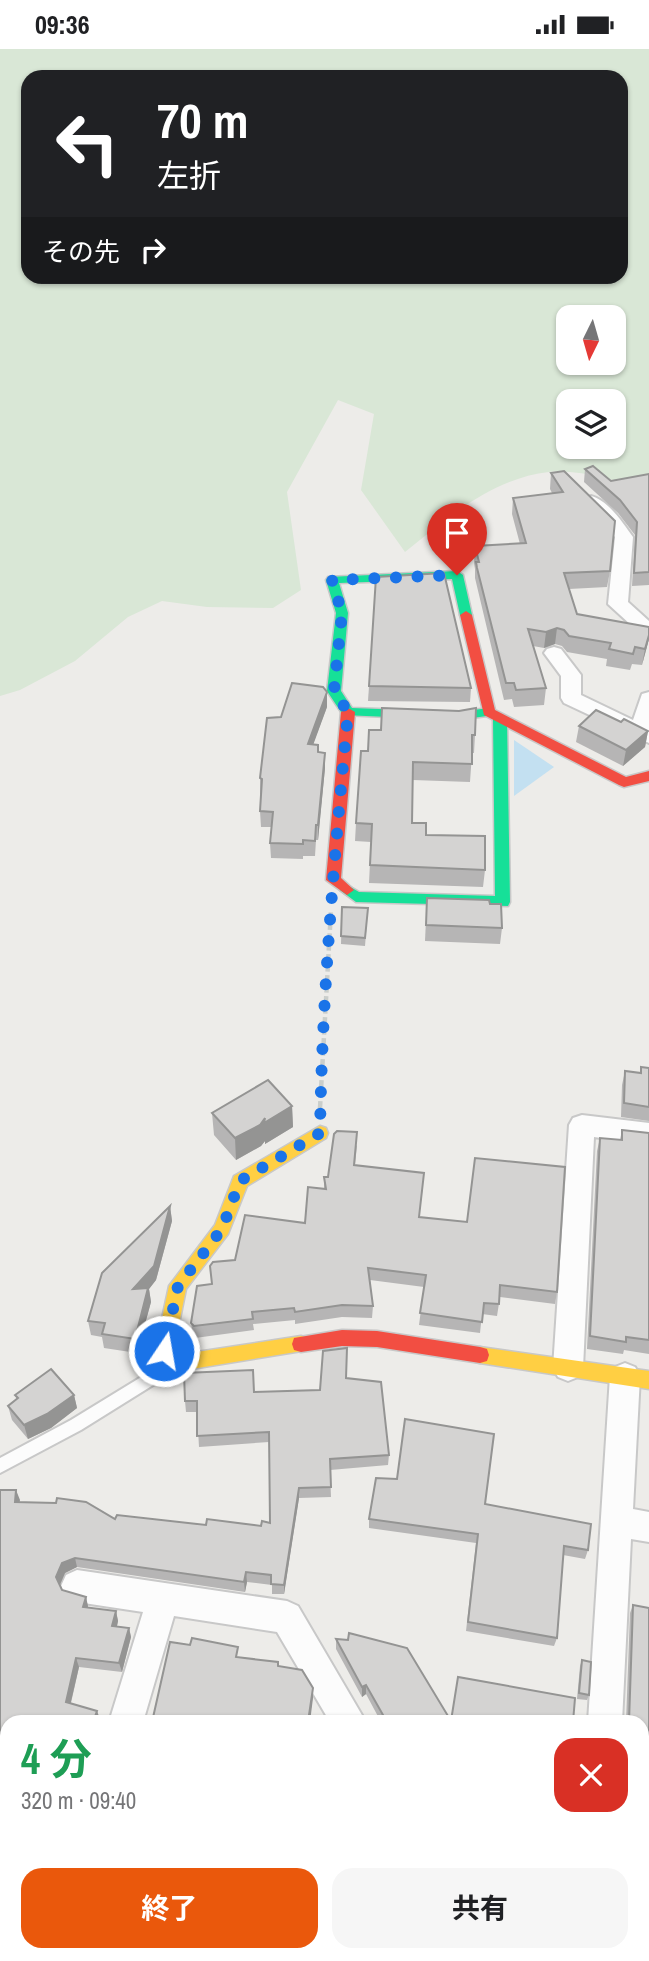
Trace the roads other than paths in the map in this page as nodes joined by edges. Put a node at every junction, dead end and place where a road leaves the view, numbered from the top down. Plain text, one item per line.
1 (582, 493) edge
2 (649, 631) edge
3 (554, 653) dead end
4 (649, 699) edge
5 (348, 712) junction
6 (494, 715) junction
7 (645, 734) edge
8 (649, 776) edge
9 (320, 1133) road end
10 (649, 1134) edge
11 (173, 1364) junction
12 (568, 1368) junction
13 (637, 1378) edge
14 (0, 1465) edge
15 (616, 1521) junction
16 (649, 1527) edge
17 (77, 1586) dead end
18 (163, 1597) junction
19 (128, 1715) edge
20 (345, 1715) edge
21 (605, 1715) edge

1 - 2 street
3 - 7 street
4 - 7 street
5 - 6 street
5 - 6 street
5 - 6 street
6 - 8 street
9 - 11 street
10 - 12 street
11 - 12 street
11 - 14 lane
12 - 13 street
13 - 15 street
15 - 16 street
15 - 21 street
17 - 18 street
18 - 19 street
18 - 20 street

